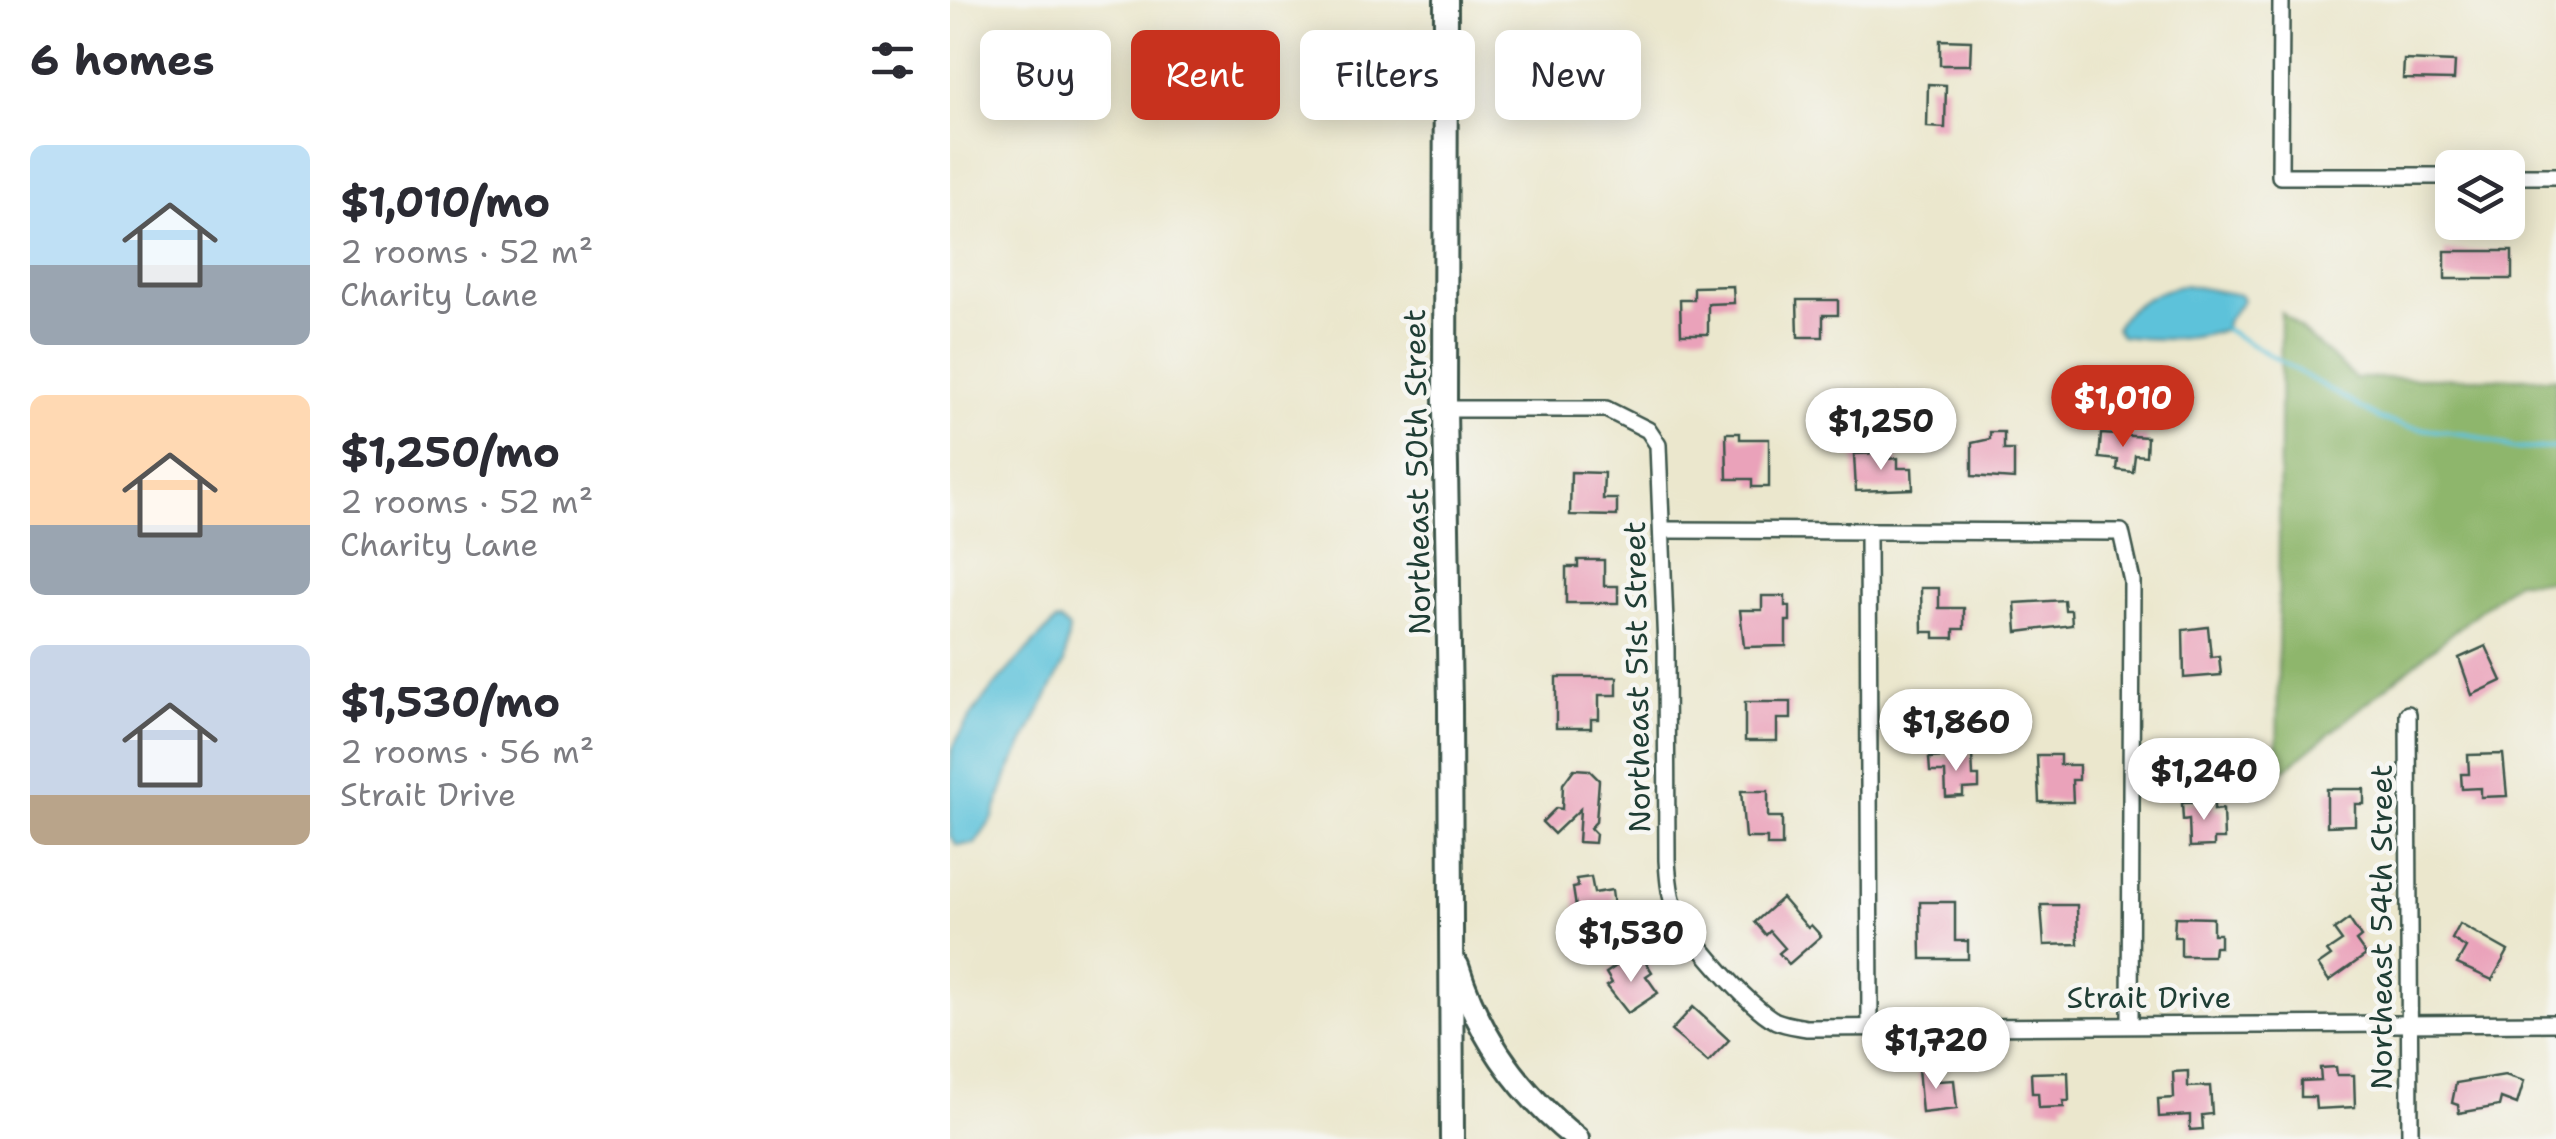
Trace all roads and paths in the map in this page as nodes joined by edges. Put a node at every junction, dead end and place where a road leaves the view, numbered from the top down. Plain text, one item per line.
1 (1446, 0) edge
2 (2281, 0) edge
3 (2435, 176) edge
4 (2525, 176) edge
5 (2556, 176) edge
6 (1445, 410) junction
7 (1663, 530) junction
8 (1868, 531) junction
9 (2408, 714) dead end
10 (1674, 908) joint
11 (1450, 943) junction
12 (2556, 1023) edge
13 (2130, 1024) junction
14 (2409, 1024) junction
15 (1870, 1027) junction
16 (1452, 1139) edge
17 (1577, 1139) edge
18 (2410, 1139) edge

1 - 6 street, Northeast 50th Street
2 - 3 street
4 - 5 street
6 - 7 street, Northeast 51st Street
6 - 11 street, Northeast 50th Street
7 - 8 street
7 - 10 street, Northeast 51st Street
8 - 13 street
8 - 15 street
9 - 14 street, Northeast 54th Street
10 - 15 street, Strait Drive
11 - 16 street, Northeast 50th Street
11 - 17 street, Northeast 50th Street
12 - 14 street, Strait Drive
13 - 14 street, Strait Drive
13 - 15 street, Strait Drive
14 - 18 street, Northeast 54th Street

